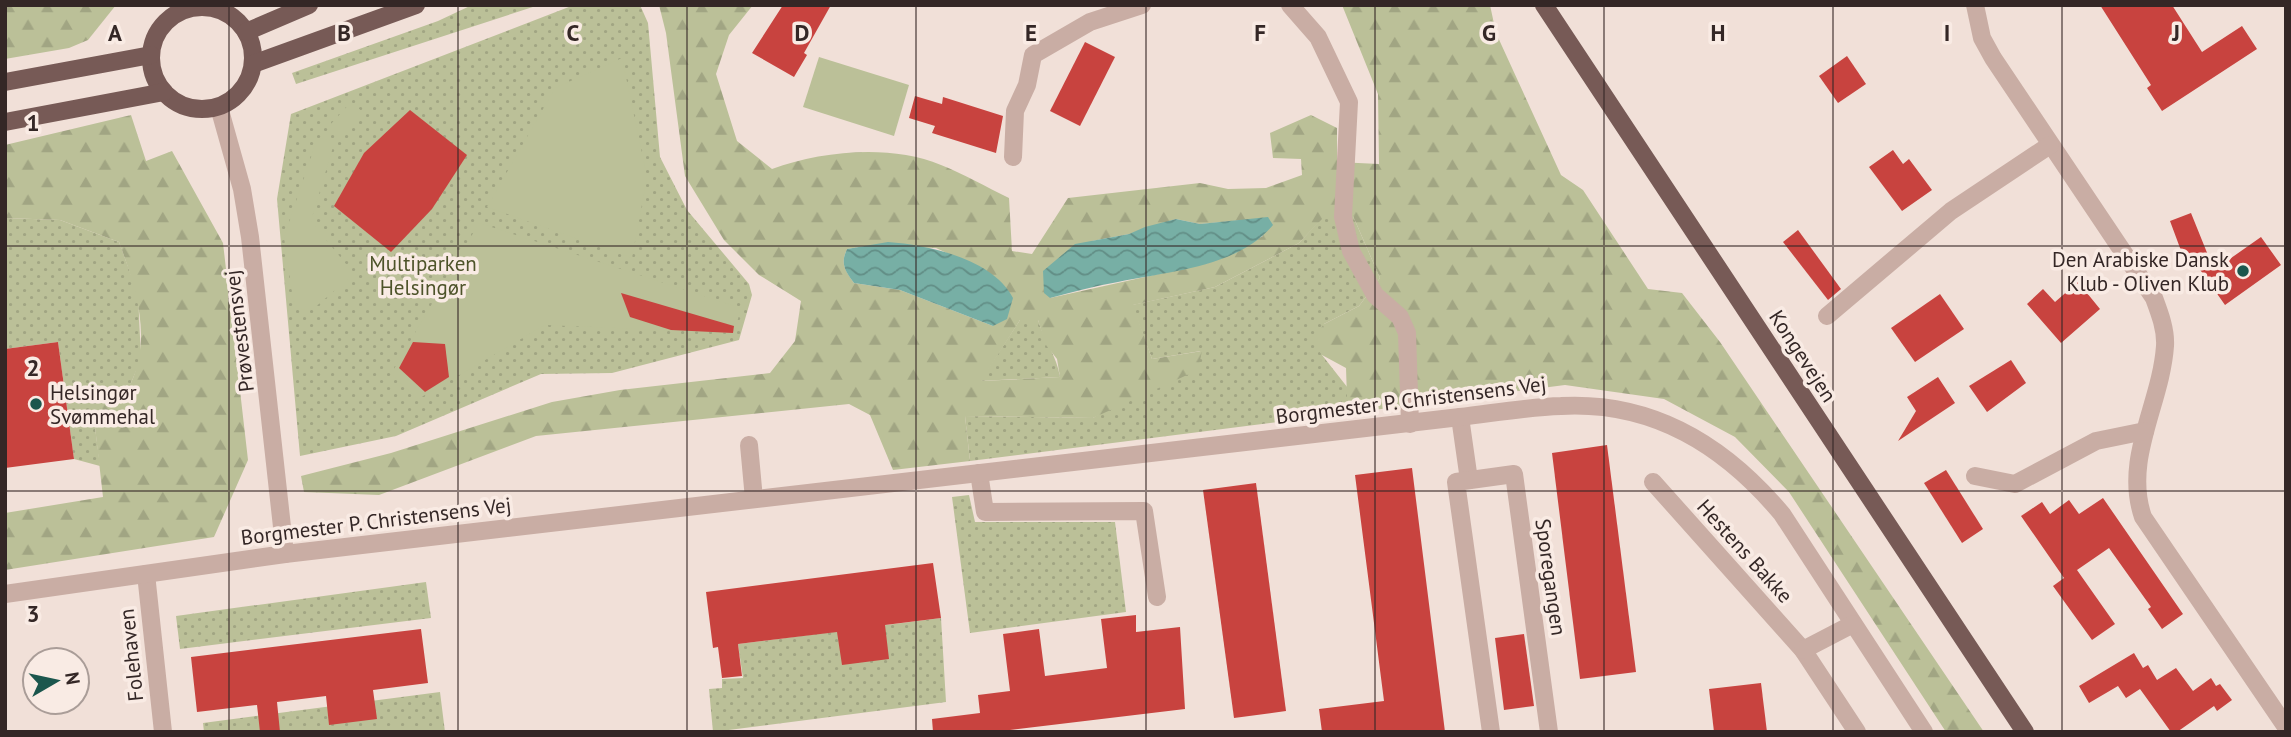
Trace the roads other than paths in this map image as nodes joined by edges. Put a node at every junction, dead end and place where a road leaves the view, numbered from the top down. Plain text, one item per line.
1 (309, 5) edge
2 (416, 5) edge
3 (1142, 5) edge
4 (1290, 5) edge
5 (1544, 5) edge
6 (1975, 5) edge
7 (181, 8) edge
8 (246, 32) junction
9 (151, 55) junction
10 (253, 64) junction
11 (5, 82) edge
12 (163, 92) junction
13 (219, 107) junction
14 (5, 122) edge
15 (2050, 145) junction
16 (1013, 157) dead end
17 (1827, 316) dead end
18 (1461, 417) junction
19 (1410, 424) junction
20 (2146, 431) junction
21 (749, 445) dead end
22 (979, 473) junction
23 (1975, 476) dead end
24 (1469, 480) junction
25 (1653, 482) dead end
26 (754, 499) junction
27 (285, 554) junction
28 (146, 574) junction
29 (5, 594) edge
30 (1157, 597) dead end
31 (1853, 624) junction
32 (1804, 650) junction
33 (2286, 727) edge
34 (163, 732) edge
35 (1490, 732) edge
36 (1549, 732) edge
37 (1857, 732) edge
38 (1924, 732) edge
39 (2025, 732) edge

1 - 8 main road
2 - 10 main road
3 - 16 street
4 - 19 street
5 - 39 main road, Kongevejen
6 - 15 street
7 - 8 main road
7 - 9 main road
8 - 10 main road
9 - 11 main road
9 - 12 main road
10 - 13 main road
12 - 13 main road
12 - 14 main road
13 - 27 street, Prøvestensvej
15 - 17 street
15 - 20 street
18 - 19 street, Borgmester P. Christensens Vej
18 - 24 street
18 - 31 street, Borgmester P. Christensens Vej
19 - 22 street, Borgmester P. Christensens Vej
20 - 23 street
20 - 33 street
21 - 26 street
22 - 26 street, Borgmester P. Christensens Vej
22 - 30 street
24 - 35 street
24 - 36 street, Sporegangen
25 - 32 street, Hestens Bakke
26 - 27 street, Borgmester P. Christensens Vej
27 - 28 street, Borgmester P. Christensens Vej
28 - 29 street, Borgmester P. Christensens Vej
28 - 34 street, Folehaven
31 - 32 street
31 - 38 street, Borgmester P. Christensens Vej
32 - 37 street, Hestens Bakke

